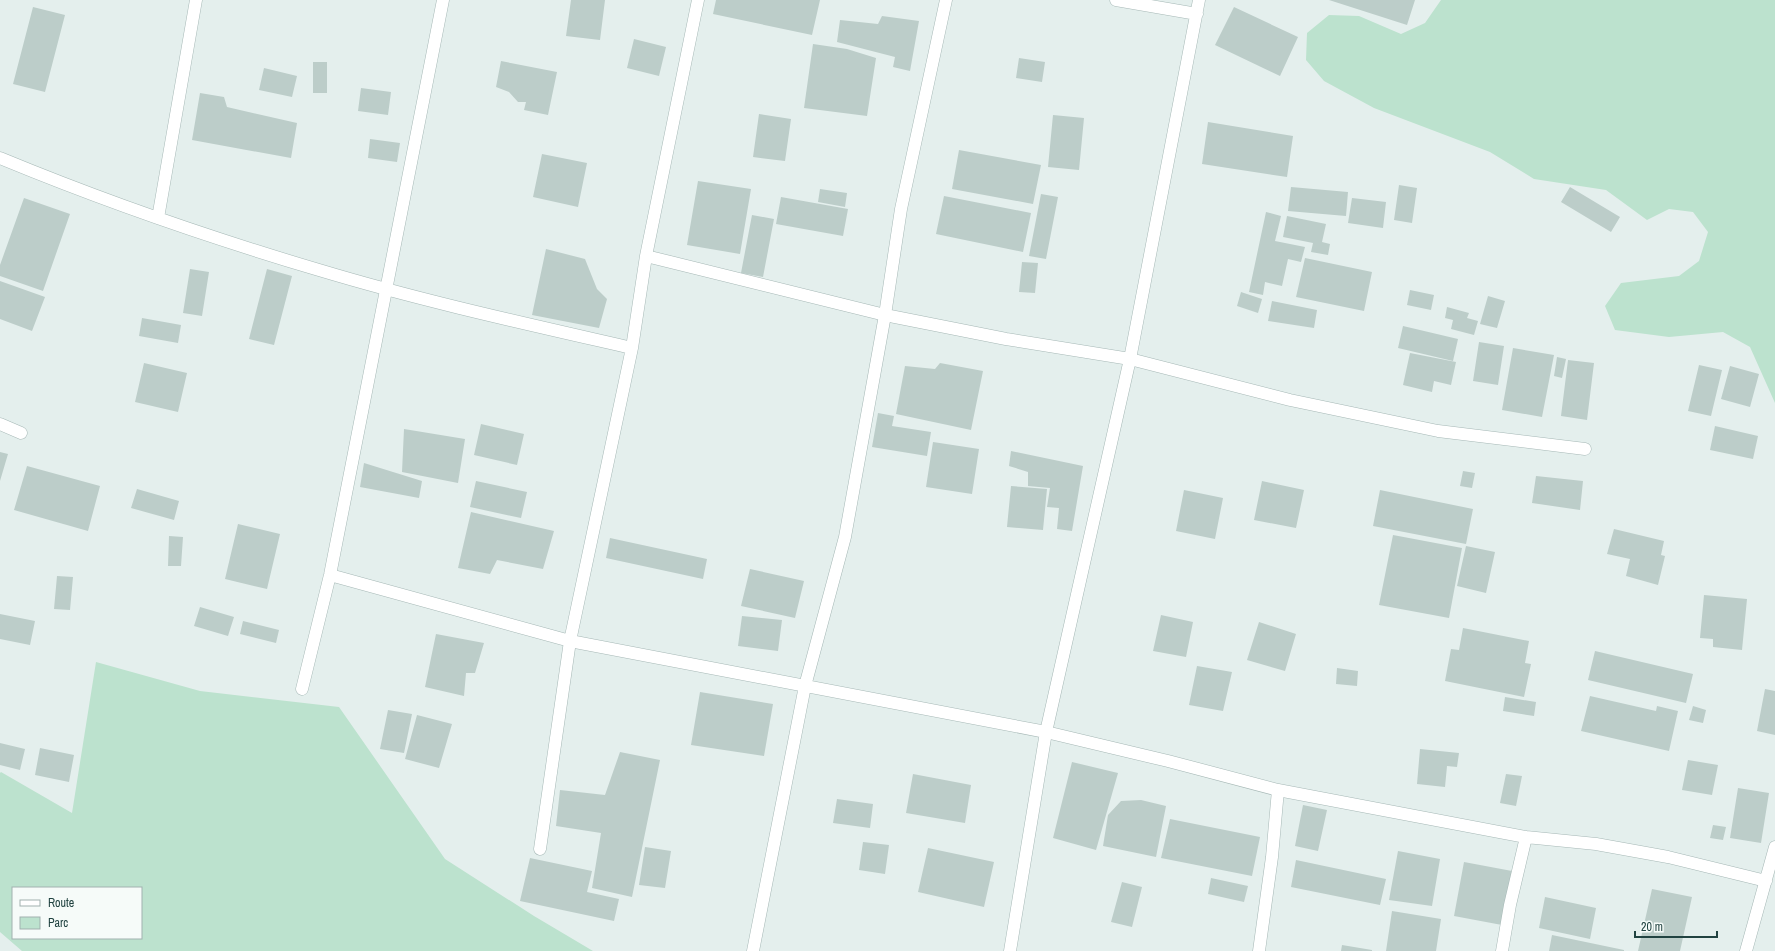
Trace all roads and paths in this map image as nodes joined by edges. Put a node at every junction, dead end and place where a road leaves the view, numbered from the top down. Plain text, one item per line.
1 (196, 0) edge
2 (443, 0) edge
3 (698, 0) edge
4 (946, 0) edge
5 (1116, 0) edge
6 (1199, 0) edge
7 (1197, 14) junction
8 (0, 158) edge
9 (158, 218) junction
10 (646, 256) junction
11 (387, 288) junction
12 (885, 315) junction
13 (632, 348) junction
14 (1130, 359) junction
15 (0, 424) edge
16 (21, 433) dead end
17 (1586, 449) dead end
18 (330, 575) junction
19 (570, 641) junction
20 (805, 686) junction
21 (302, 689) dead end
22 (1046, 732) junction
23 (1278, 790) junction
24 (1526, 837) junction
25 (1775, 847) edge
26 (540, 849) dead end
27 (1766, 881) junction
28 (753, 951) edge
29 (1010, 951) edge
30 (1259, 951) edge
31 (1502, 951) edge
32 (1746, 951) edge

1 - 9 street
2 - 11 street
3 - 10 street
4 - 12 street
5 - 7 street
6 - 7 street
7 - 14 street
8 - 9 street
9 - 11 street
10 - 12 street
10 - 13 street
11 - 13 street
11 - 18 street
12 - 14 street
12 - 20 street
13 - 19 street
14 - 17 street
14 - 22 street
15 - 16 street
18 - 19 street
18 - 21 street
19 - 20 street
19 - 26 street
20 - 22 street
20 - 28 street
22 - 23 street
22 - 29 street
23 - 24 street
23 - 30 street
24 - 27 street
24 - 31 street
25 - 27 street
27 - 32 street

